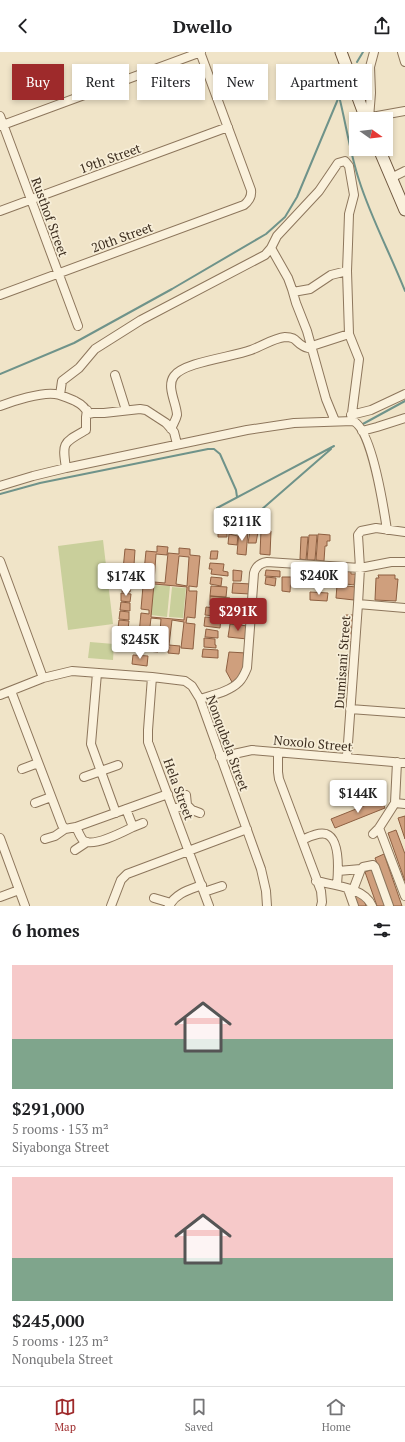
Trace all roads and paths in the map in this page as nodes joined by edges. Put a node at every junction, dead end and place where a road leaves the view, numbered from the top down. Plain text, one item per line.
1 (200, 52) edge
2 (341, 52) edge
3 (374, 52) edge
4 (405, 111) edge
5 (365, 112) edge
6 (368, 112) edge
7 (393, 113) edge
8 (0, 116) edge
9 (2, 126) edge
10 (228, 127) junction
11 (382, 156) edge
12 (405, 171) edge
13 (391, 178) junction
14 (31, 200) junction
15 (405, 210) edge
16 (0, 211) edge
17 (271, 248) junction
18 (347, 271) junction
19 (58, 273) junction
20 (293, 292) junction
21 (0, 295) edge
22 (78, 326) dead end
23 (349, 334) junction
24 (312, 348) junction
25 (115, 375) dead end
26 (405, 394) edge
27 (60, 395) junction
28 (0, 406) edge
29 (126, 410) junction
30 (87, 411) junction
31 (351, 418) junction
32 (405, 418) edge
33 (335, 421) junction
34 (171, 429) junction
35 (362, 431) junction
36 (177, 444) junction
37 (66, 468) junction
38 (0, 486) edge
39 (387, 530) junction
40 (405, 532) edge
41 (0, 561) edge
42 (405, 562) edge
43 (360, 568) junction
44 (358, 604) junction
45 (405, 608) edge
46 (97, 673) junction
47 (152, 677) junction
48 (43, 678) junction
49 (11, 691) junction
50 (0, 695) edge
51 (200, 699) junction
52 (350, 709) junction
53 (405, 713) edge
54 (278, 752) junction
55 (220, 757) junction
56 (347, 757) junction
57 (401, 762) edge
58 (38, 763) junction
59 (118, 765) dead end
60 (22, 769) dead end
61 (100, 772) junction
62 (84, 778) dead end
63 (168, 794) junction
64 (186, 795) dead end
65 (51, 797) junction
66 (35, 803) dead end
67 (395, 803) junction
68 (405, 804) edge
69 (187, 805) junction
70 (173, 808) junction
71 (126, 809) junction
72 (116, 813) junction
73 (200, 813) dead end
74 (143, 823) dead end
75 (64, 827) junction
76 (76, 827) junction
77 (133, 827) junction
78 (379, 828) junction
79 (247, 829) junction
80 (373, 834) dead end
81 (0, 838) edge
82 (45, 839) dead end
83 (302, 840) junction
84 (87, 842) junction
85 (2, 848) edge
86 (75, 850) dead end
87 (188, 850) junction
88 (361, 869) junction
89 (338, 871) junction
90 (316, 881) junction
91 (337, 885) junction
92 (222, 886) dead end
93 (203, 889) junction
94 (350, 889) junction
95 (19, 890) junction
96 (405, 896) edge
97 (0, 898) edge
98 (154, 898) dead end
99 (170, 905) edge
100 (25, 906) edge
101 (111, 906) edge
102 (209, 906) edge
103 (267, 906) edge
104 (321, 906) edge
105 (354, 906) edge
106 (372, 906) edge
107 (388, 906) edge

1 - 9 street
1 - 10 street
2 - 5 street
3 - 6 street
4 - 7 street
8 - 9 street, Rusthof Street
9 - 14 street, Rusthof Street
10 - 14 street, 19th Street
10 - 19 street, 20th Street
11 - 13 street
12 - 13 street
13 - 15 street
14 - 16 street, 19th Street
14 - 19 street, Rusthof Street
17 - 18 street
17 - 20 street
17 - 27 street
18 - 20 street
18 - 23 street
19 - 21 street, 20th Street
19 - 22 street, Rusthof Street
20 - 24 street
23 - 24 street
23 - 31 street
24 - 33 street
24 - 34 street
25 - 29 street
26 - 31 street
27 - 28 street
27 - 30 street
29 - 30 street
29 - 34 street
30 - 37 street
31 - 33 street
31 - 35 street
32 - 35 street
33 - 36 street
34 - 36 street
35 - 39 street
36 - 37 street
37 - 38 street
39 - 40 street
39 - 43 street, Dumisani Street
41 - 48 street
42 - 43 street
43 - 44 street, Dumisani Street
43 - 51 street
44 - 45 street
44 - 52 street, Dumisani Street
46 - 47 street, Nonqubela Street
46 - 48 street, Nonqubela Street
46 - 61 street
47 - 51 street, Nonqubela Street
47 - 63 street, Hela Street
48 - 49 street, Nonqubela Street
49 - 50 street, Nonqubela Street
49 - 58 street
51 - 55 street, Nonqubela Street
52 - 53 street
52 - 56 street, Dumisani Street
54 - 55 street, Noxolo Street
54 - 56 street, Noxolo Street
54 - 83 street
55 - 79 street, Nonqubela Street
56 - 57 street, Noxolo Street
57 - 67 street
58 - 60 street
58 - 65 street
59 - 61 street
61 - 62 street
61 - 72 street
63 - 70 street, Hela Street
63 - 71 street
64 - 69 street
65 - 66 street
65 - 75 street
67 - 68 street
67 - 78 street
69 - 70 street
69 - 73 street
70 - 87 street, Hela Street
71 - 72 street
71 - 77 street
72 - 76 street
74 - 77 street
75 - 76 street
75 - 82 street
76 - 84 street
77 - 84 street
78 - 80 street
78 - 96 street
79 - 87 street
79 - 103 street, Nonqubela Street
81 - 85 street
83 - 89 street
83 - 90 street
84 - 86 street
85 - 95 street
87 - 93 street, Hela Street
87 - 101 street
88 - 89 street
88 - 94 street
88 - 107 street
89 - 91 street
90 - 91 street
90 - 104 street
91 - 94 street
92 - 93 street
93 - 99 street
93 - 102 street, Hela Street
94 - 105 street
94 - 106 street
95 - 97 street
95 - 100 street
98 - 99 street

